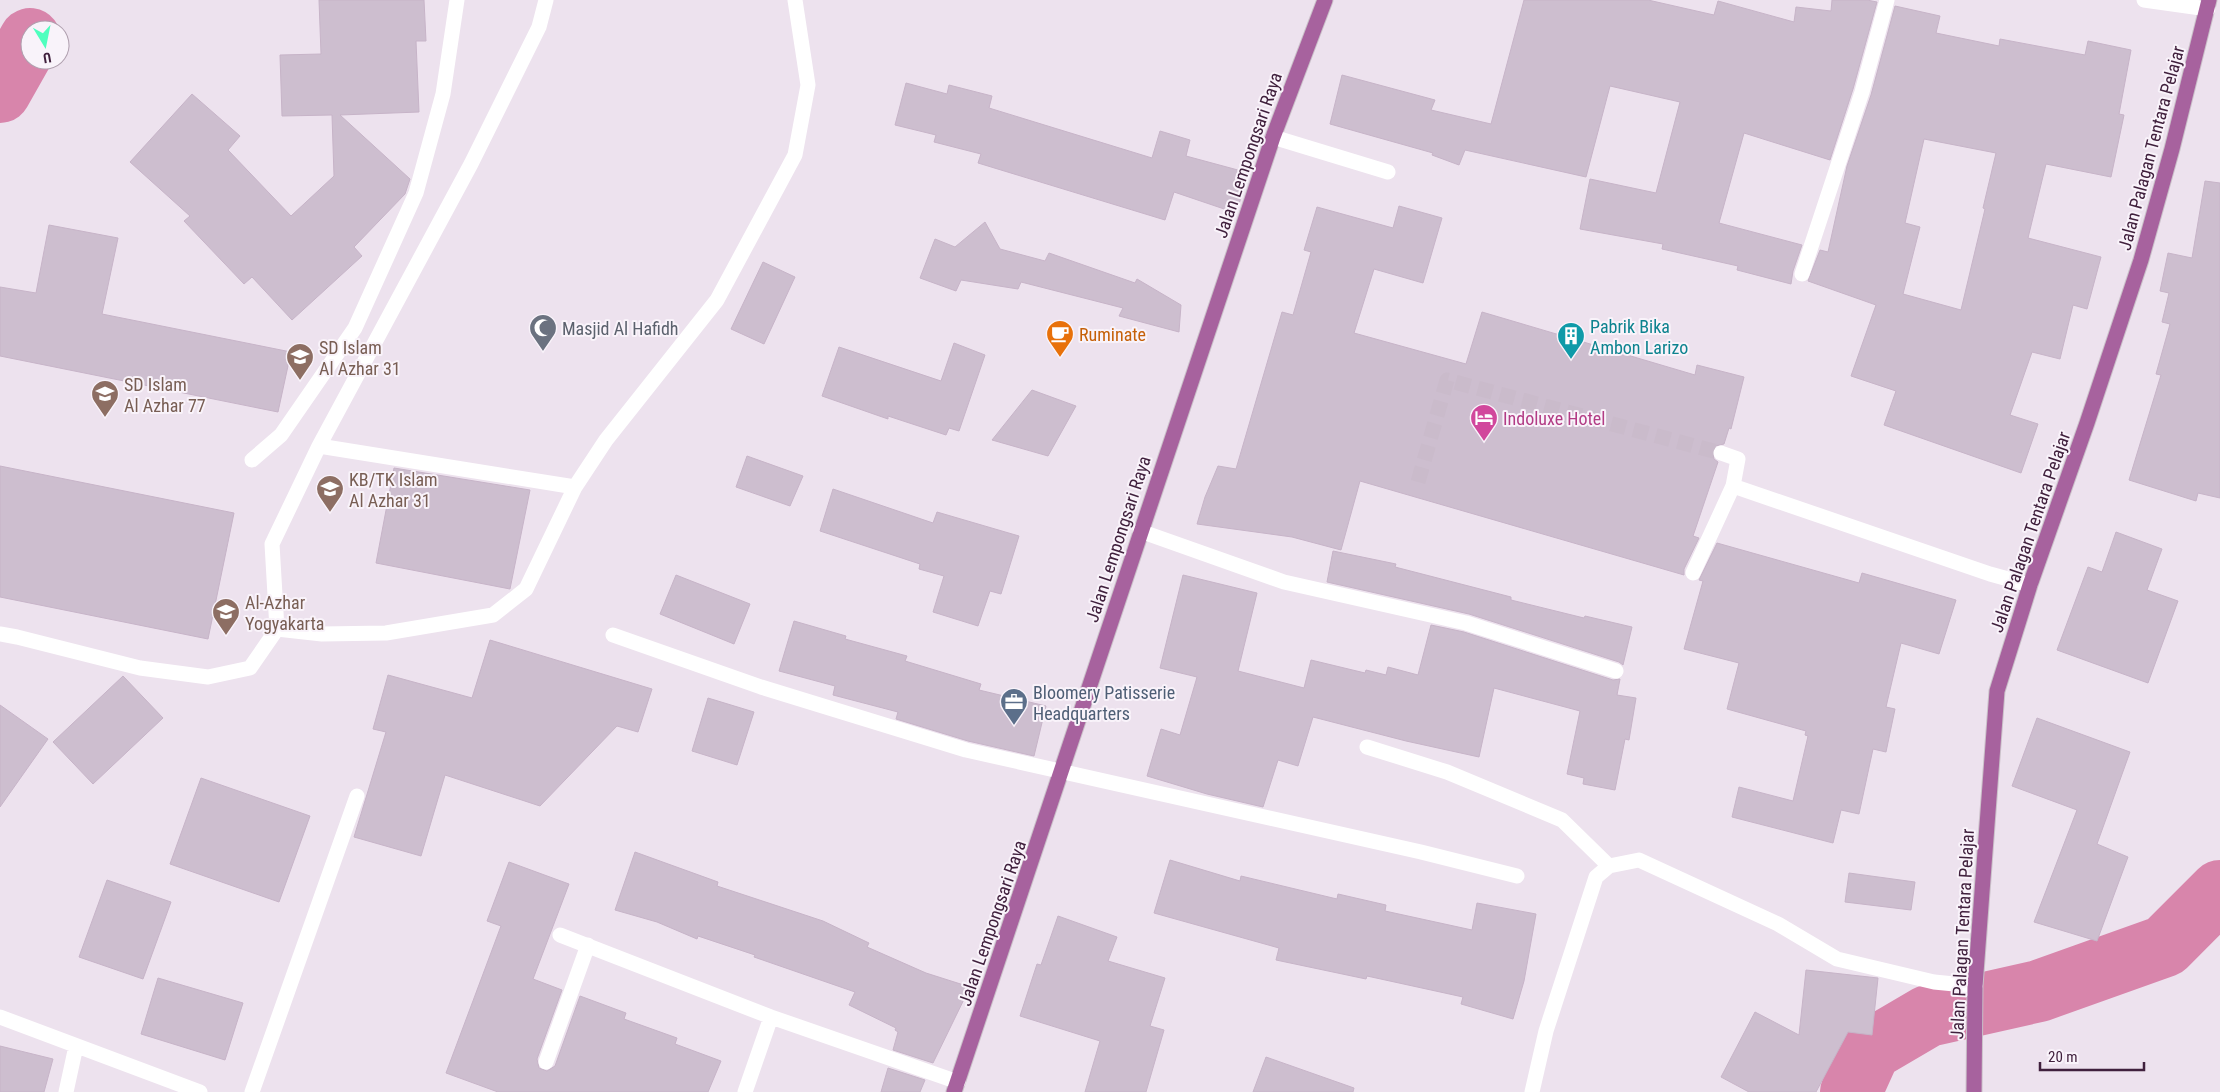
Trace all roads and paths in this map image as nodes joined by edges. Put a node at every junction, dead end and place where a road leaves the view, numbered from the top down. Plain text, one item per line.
1 (457, 0) edge
2 (546, 0) edge
3 (795, 0) edge
4 (1325, 0) edge
5 (1887, 0) edge
6 (2144, 0) edge
7 (2208, 4) edge
8 (1273, 137) junction
9 (1388, 172) dead end
10 (1802, 274) dead end
11 (319, 446) junction
12 (1720, 453) tunnel mouth
13 (252, 460) dead end
14 (1733, 486) junction
15 (575, 487) junction
16 (1140, 531) junction
17 (1693, 573) dead end
18 (2030, 585) junction
19 (277, 629) junction
20 (0, 634) edge
21 (614, 635) dead end
22 (1616, 671) dead end
23 (1367, 746) dead end
24 (1063, 771) junction
25 (357, 796) dead end
26 (1610, 866) junction
27 (1517, 876) dead end
28 (560, 935) dead end
29 (588, 945) junction
30 (1975, 991) junction
31 (0, 1016) edge
32 (771, 1016) junction
33 (76, 1046) junction
34 (546, 1062) dead end
35 (956, 1087) edge
36 (66, 1092) edge
37 (200, 1092) edge
38 (252, 1092) edge
39 (745, 1092) edge
40 (1532, 1092) edge
41 (1974, 1092) edge

1 - 13 street
2 - 11 street
3 - 15 street
4 - 8 main road, Jalan Lempongsari Raya
5 - 10 street
6 - 7 street
7 - 18 main road, Jalan Palagan Tentara Pelajar
8 - 9 street
8 - 16 main road, Jalan Lempongsari Raya
11 - 15 street
11 - 19 street
12 - 14 street
14 - 17 street
14 - 18 street
15 - 19 street
16 - 22 street
16 - 24 main road, Jalan Lempongsari Raya
18 - 30 main road, Jalan Palagan Tentara Pelajar
19 - 20 street
21 - 24 street
23 - 26 street
24 - 27 street
24 - 35 main road, Jalan Lempongsari Raya
25 - 38 street
26 - 30 street
26 - 40 street
28 - 29 street
29 - 32 street
29 - 34 street
30 - 41 main road, Jalan Palagan Tentara Pelajar
31 - 33 street
32 - 35 street
32 - 39 street
33 - 36 street
33 - 37 street

